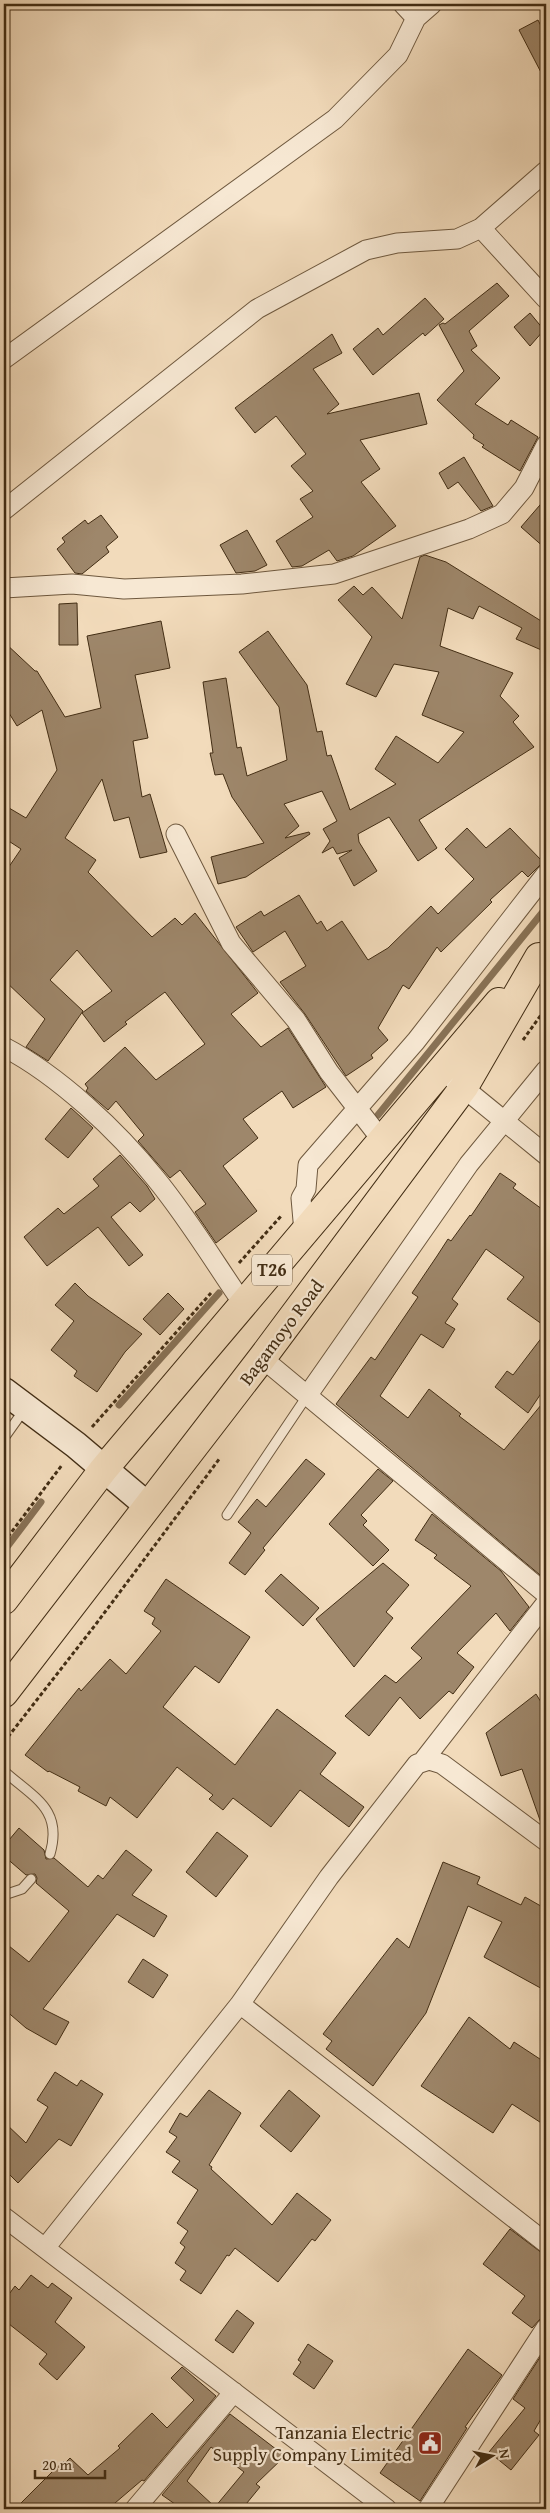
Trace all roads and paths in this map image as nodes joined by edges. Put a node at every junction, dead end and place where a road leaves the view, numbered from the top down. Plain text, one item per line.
1 (402, 4) edge
2 (432, 4) edge
3 (416, 18) junction
4 (546, 170) edge
5 (481, 228) junction
6 (546, 299) edge
7 (4, 359) edge
8 (546, 446) edge
9 (4, 510) edge
10 (4, 588) edge
11 (176, 834) dead end
12 (546, 874) edge
13 (543, 952) edge
14 (4, 1047) edge
15 (440, 1070) junction
16 (546, 1070) edge
17 (464, 1087) junction
18 (357, 1108) junction
19 (504, 1122) junction
20 (381, 1139) junction
21 (546, 1155) edge
22 (306, 1189) junction
23 (304, 1232) junction
24 (225, 1278) junction
25 (244, 1305) junction
26 (262, 1358) junction
27 (4, 1391) edge
28 (307, 1396) junction
29 (26, 1408) junction
30 (4, 1438) edge
31 (76, 1445) junction
32 (103, 1470) junction
33 (148, 1506) junction
34 (227, 1515) dead end
35 (4, 1542) edge
36 (546, 1594) edge
37 (4, 1600) edge
38 (546, 1603) edge
39 (4, 1693) edge
40 (423, 1761) junction
41 (4, 1771) edge
42 (546, 1841) edge
43 (50, 1854) dead end
44 (32, 1879) dead end
45 (4, 1895) edge
46 (240, 2004) junction
47 (4, 2217) edge
48 (546, 2242) edge
49 (45, 2248) junction
50 (546, 2328) edge
51 (234, 2392) junction
52 (135, 2509) edge
53 (387, 2509) edge
54 (428, 2509) edge

1 - 3 street
2 - 3 street
3 - 7 street
4 - 5 street
5 - 6 street
5 - 9 street
8 - 10 street
11 - 18 street
12 - 18 street
13 - 15 highway, Bagamoyo Road / T26
13 - 17 highway, Bagamoyo Road / T26
14 - 24 street
15 - 17 street
15 - 20 highway, Bagamoyo Road / T26
16 - 19 street
17 - 19 street
17 - 26 highway, Bagamoyo Road / T26
18 - 20 street
18 - 22 street
19 - 21 street
19 - 28 street
20 - 23 highway, Bagamoyo Road / T26
22 - 23 street
22 - 24 path
23 - 25 highway, Bagamoyo Road / T26
24 - 25 street
24 - 31 path
25 - 32 highway, Bagamoyo Road / T26
26 - 28 street
26 - 33 highway, Bagamoyo Road / T26
27 - 29 main road
28 - 34 lane
28 - 36 street
29 - 30 lane
29 - 31 main road
31 - 32 main road
31 - 35 path
32 - 33 main road
32 - 37 highway, Bagamoyo Road / T26
33 - 39 highway, Bagamoyo Road / T26
38 - 40 street
40 - 42 street
40 - 46 street
41 - 43 lane
44 - 45 lane
46 - 48 street
46 - 49 street
47 - 49 street
49 - 51 street
50 - 54 street
51 - 52 street
51 - 53 street

